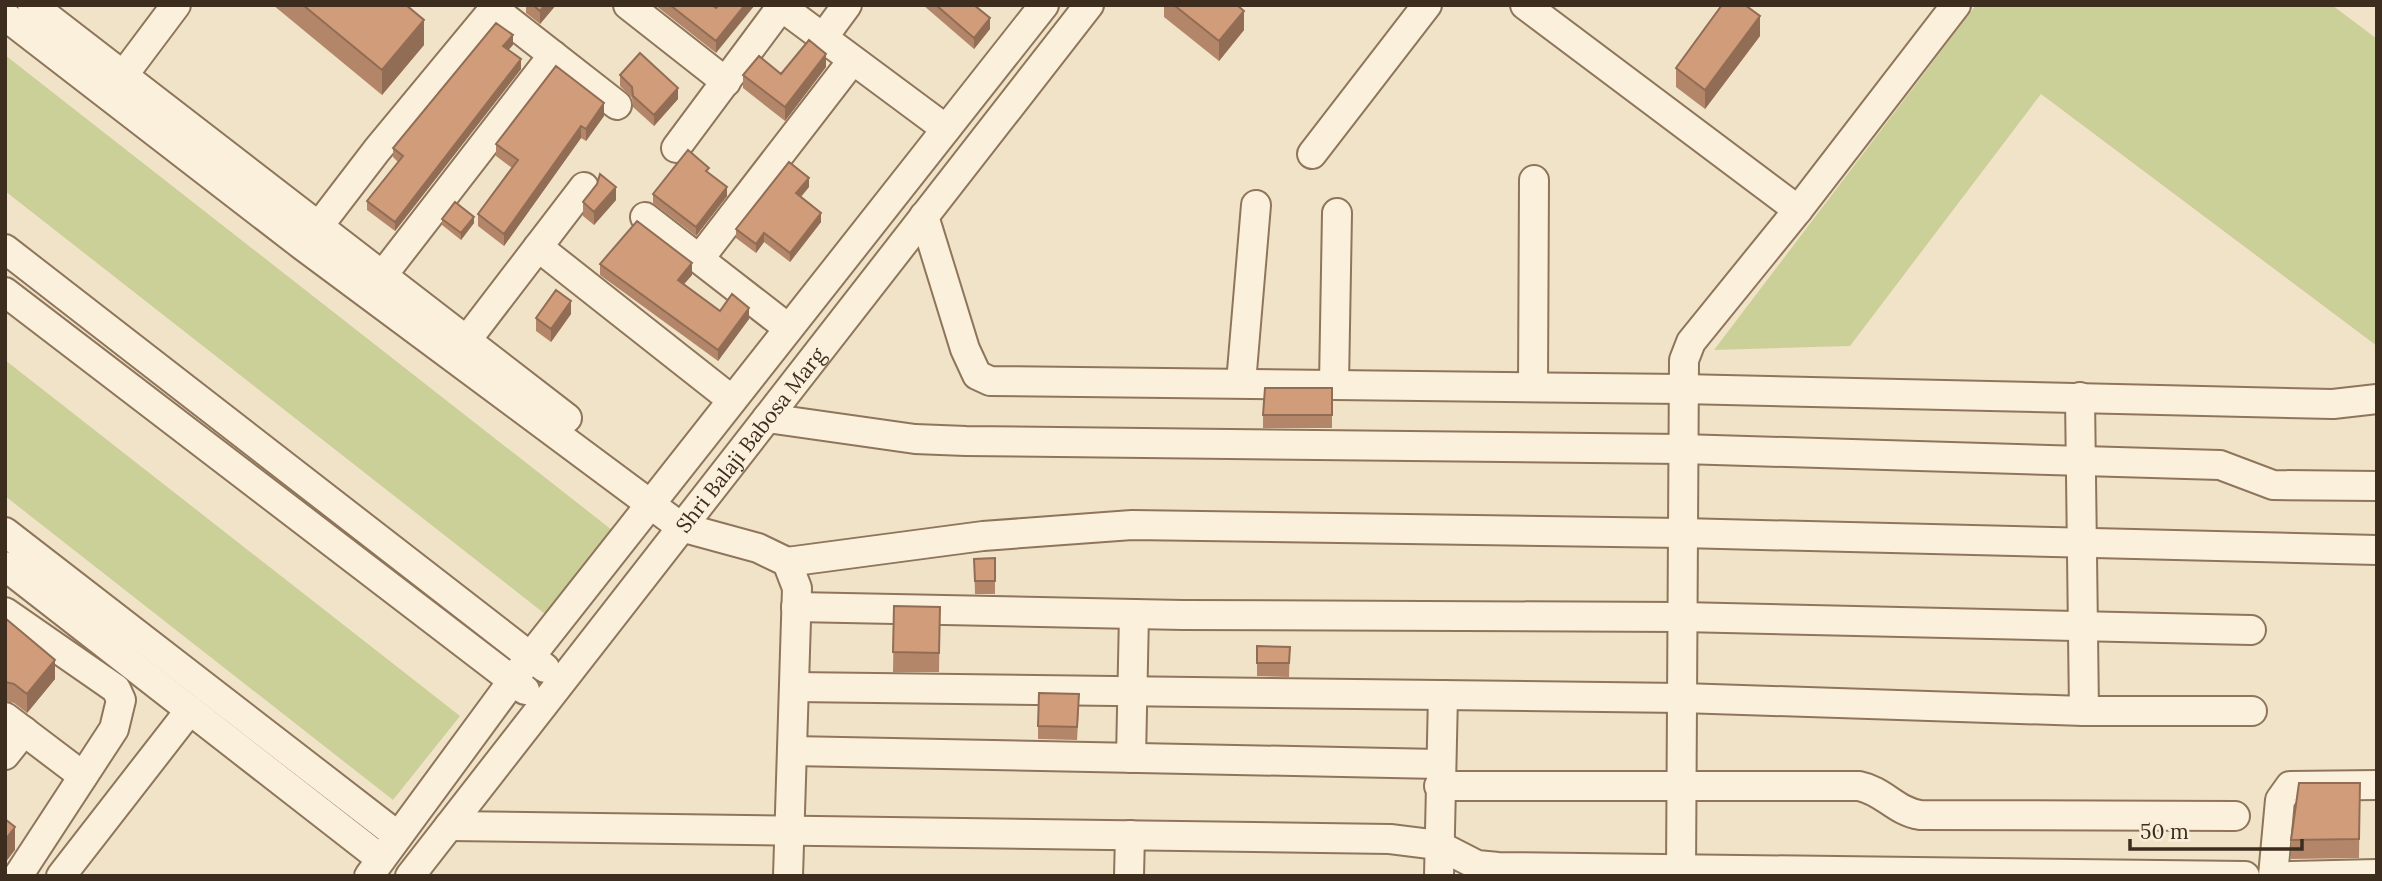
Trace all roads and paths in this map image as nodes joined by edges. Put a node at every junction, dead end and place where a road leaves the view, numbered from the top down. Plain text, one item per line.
1 (32, 5) edge
2 (176, 5) edge
3 (628, 5) edge
4 (847, 5) edge
5 (1089, 5) edge
6 (1427, 5) edge
7 (1525, 5) edge
8 (780, 6) edge
9 (495, 7) edge
10 (1947, 8) edge
11 (1030, 10) edge
12 (5, 16) edge
13 (822, 39) junction
14 (553, 55) junction
15 (852, 61) junction
16 (726, 82) junction
17 (115, 86) junction
18 (617, 105) dead end
19 (946, 129) junction
20 (676, 148) dead end
21 (1312, 154) dead end
22 (1534, 180) dead end
23 (584, 187) dead end
24 (1256, 205) dead end
25 (1798, 210) junction
26 (1337, 213) dead end
27 (924, 216) junction
28 (645, 217) dead end
29 (318, 227) junction
30 (538, 247) junction
31 (5, 249) edge
32 (700, 258) junction
33 (382, 276) junction
34 (5, 292) edge
35 (788, 328) junction
36 (466, 341) junction
37 (1241, 383) junction
38 (1334, 384) junction
39 (1533, 386) junction
40 (1682, 388) junction
41 (2080, 397) junction
42 (2377, 399) edge
43 (732, 400) junction
44 (767, 418) junction
45 (1682, 449) junction
46 (2080, 460) junction
47 (2377, 486) edge
48 (656, 497) junction
49 (691, 524) junction
50 (5, 532) edge
51 (1682, 533) junction
52 (2081, 543) junction
53 (2377, 550) edge
54 (788, 562) junction
55 (5, 566) edge
56 (796, 607) junction
57 (5, 612) edge
58 (1134, 614) junction
59 (1682, 617) junction
60 (2082, 627) junction
61 (2251, 630) dead end
62 (530, 657) junction
63 (562, 680) junction
64 (512, 681) junction
65 (794, 687) junction
66 (1132, 692) junction
67 (1443, 695) junction
68 (1682, 698) junction
69 (544, 704) junction
70 (190, 710) junction
71 (2084, 711) junction
72 (2252, 711) dead end
73 (14, 724) edge
74 (792, 751) junction
75 (5, 755) edge
76 (1131, 758) junction
77 (1439, 775) junction
78 (83, 776) junction
79 (1683, 785) junction
80 (2377, 785) edge
81 (2235, 816) dead end
82 (449, 825) junction
83 (789, 831) junction
84 (1130, 835) junction
85 (398, 836) junction
86 (1438, 845) junction
87 (375, 868) edge
88 (1681, 872) edge
89 (2377, 874) edge
90 (18, 876) edge
91 (61, 876) edge
92 (410, 876) edge
93 (788, 876) edge
94 (1129, 876) edge
95 (1439, 876) edge
96 (2245, 876) edge
97 (2273, 876) edge
98 (2291, 876) edge

1 - 17 street
2 - 17 street
3 - 16 street
4 - 13 street
5 - 27 street, Shri Balaji Babosa Marg
6 - 21 street
7 - 25 street
8 - 13 street
8 - 16 street
9 - 14 street
9 - 29 street
10 - 25 street
11 - 19 street, Shri Balaji Babosa Marg
12 - 17 street
13 - 15 street
14 - 18 street
14 - 33 street
15 - 19 street
15 - 32 street
16 - 20 street
17 - 29 street
17 - 48 street
19 - 35 street, Shri Balaji Babosa Marg
22 - 39 street
23 - 30 street
24 - 37 street
25 - 40 street
26 - 38 street
27 - 37 street
27 - 44 street, Shri Balaji Babosa Marg
28 - 32 street
29 - 33 street
30 - 36 street
30 - 43 street
31 - 62 street
32 - 35 street
33 - 36 street
34 - 64 street
35 - 43 street, Shri Balaji Babosa Marg
36 - 48 street
37 - 38 street
38 - 39 street
39 - 40 street
40 - 41 street
40 - 45 street
41 - 42 street
41 - 46 street
43 - 48 street, Shri Balaji Babosa Marg
44 - 45 street
44 - 49 street, Shri Balaji Babosa Marg
45 - 46 street
45 - 51 street
46 - 47 street
46 - 52 street
48 - 49 street
48 - 62 street, Shri Balaji Babosa Marg
49 - 54 street
49 - 63 street, Shri Balaji Babosa Marg
50 - 85 street
51 - 52 street
51 - 54 street
51 - 59 street
52 - 53 street
52 - 60 street
54 - 56 street
55 - 70 street
56 - 58 street
56 - 65 street
57 - 78 street
58 - 59 street
58 - 66 street
59 - 60 street
59 - 68 street
60 - 61 street
60 - 71 street
62 - 63 street
62 - 64 street, Shri Balaji Babosa Marg
63 - 69 street, Shri Balaji Babosa Marg
64 - 69 street
64 - 85 street, Shri Balaji Babosa Marg
65 - 66 street
65 - 74 street
66 - 67 street
66 - 76 street
67 - 68 street
67 - 77 street
68 - 71 street
68 - 79 street
69 - 82 street, Shri Balaji Babosa Marg
70 - 87 street
70 - 91 street
71 - 72 street
73 - 75 street
73 - 78 street
74 - 76 street
74 - 83 street
76 - 77 street
77 - 79 street
77 - 86 street
78 - 90 street
79 - 81 street
79 - 88 street
80 - 97 street
82 - 83 street
82 - 92 street, Shri Balaji Babosa Marg
83 - 84 street
83 - 93 street
84 - 86 street
84 - 94 street
85 - 87 street, Shri Balaji Babosa Marg
86 - 88 street
86 - 95 street
88 - 96 street
89 - 98 street

